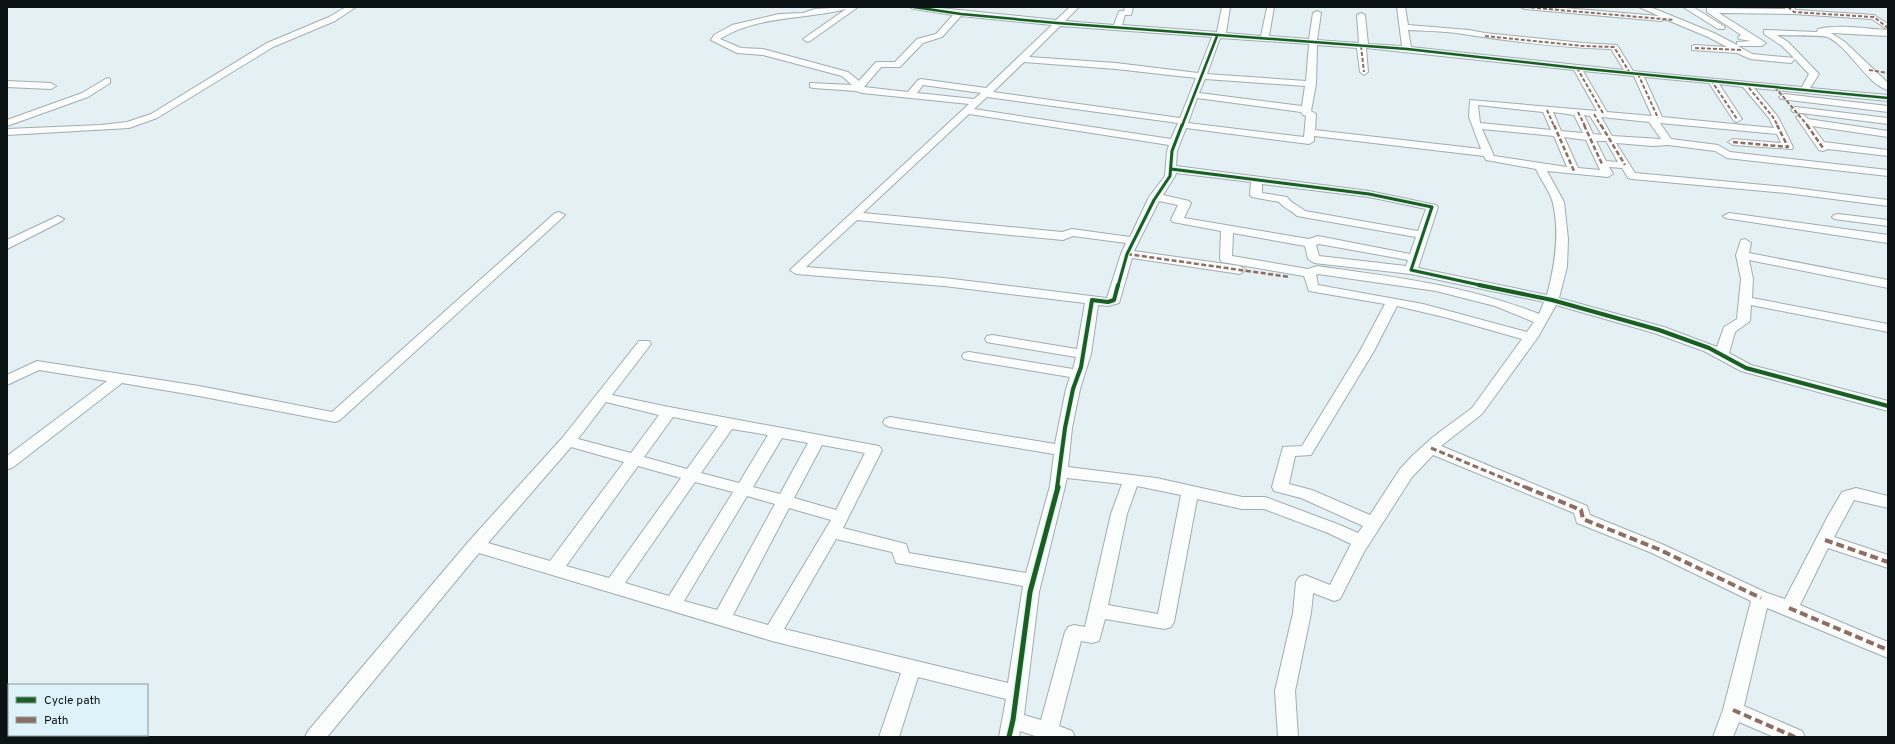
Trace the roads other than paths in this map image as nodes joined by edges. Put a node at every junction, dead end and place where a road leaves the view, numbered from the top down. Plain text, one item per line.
1 (352, 7) edge
2 (844, 7) edge
3 (854, 7) edge
4 (914, 7) edge
5 (968, 7) edge
6 (1075, 7) edge
7 (1129, 7) edge
8 (1226, 7) edge
9 (1401, 7) edge
10 (1525, 7) edge
11 (1643, 7) edge
12 (1687, 7) edge
13 (1272, 8) edge
14 (1791, 9) edge
15 (1317, 13) dead end
16 (960, 14) junction
17 (1361, 15) dead end
18 (1674, 20) junction
19 (1057, 23) junction
20 (1404, 27) junction
21 (1117, 28) junction
22 (1481, 28) dead end
23 (1888, 28) edge
24 (1506, 29) dead end
25 (1538, 30) dead end
26 (1888, 33) edge
27 (1457, 35) junction
28 (1829, 35) junction
29 (1219, 36) junction
30 (1752, 38) junction
31 (807, 39) dead end
32 (1264, 39) junction
33 (1511, 39) junction
34 (1314, 42) junction
35 (1544, 42) junction
36 (1732, 44) junction
37 (1362, 46) junction
38 (1490, 48) junction
39 (1695, 48) dead end
40 (1407, 49) junction
41 (1742, 50) junction
42 (1466, 56) junction
43 (1022, 59) junction
44 (1791, 60) dead end
45 (1520, 62) junction
46 (1556, 66) junction
47 (1577, 68) junction
48 (1869, 70) junction
49 (1364, 72) dead end
50 (1634, 73) junction
51 (1888, 73) edge
52 (1201, 76) junction
53 (1711, 80) junction
54 (108, 82) dead end
55 (1745, 83) junction
56 (7, 84) edge
57 (1311, 84) junction
58 (813, 85) dead end
59 (51, 86) dead end
60 (1773, 86) junction
61 (1888, 87) edge
62 (858, 88) junction
63 (1805, 89) junction
64 (910, 95) junction
65 (1193, 95) junction
66 (983, 96) junction
67 (1784, 97) junction
68 (1888, 98) edge
69 (1888, 109) edge
70 (1306, 110) junction
71 (1547, 110) junction
72 (1796, 110) junction
73 (967, 111) junction
74 (1578, 112) junction
75 (1599, 114) junction
76 (1655, 119) junction
77 (1737, 120) dead end
78 (1888, 121) edge
79 (1805, 122) junction
80 (7, 123) edge
81 (1183, 123) junction
82 (1477, 126) junction
83 (7, 132) edge
84 (1310, 132) junction
85 (1782, 132) junction
86 (1558, 134) junction
87 (1888, 134) edge
88 (1589, 136) junction
89 (1609, 138) junction
90 (1668, 142) junction
91 (1733, 142) dead end
92 (1175, 143) junction
93 (1488, 153) junction
94 (1888, 153) edge
95 (1602, 164) junction
96 (1625, 165) junction
97 (1540, 167) junction
98 (1171, 169) junction
99 (1574, 171) junction
100 (1888, 173) edge
101 (1257, 180) junction
102 (1155, 198) junction
103 (1888, 203) edge
104 (559, 215) dead end
105 (855, 216) junction
106 (1729, 216) dead end
107 (1838, 217) dead end
108 (58, 219) dead end
109 (1888, 224) edge
110 (1227, 229) junction
111 (1423, 235) junction
112 (1888, 239) edge
113 (1134, 240) junction
114 (1310, 243) junction
115 (7, 245) edge
116 (1127, 254) junction
117 (1415, 258) junction
118 (1411, 270) junction
119 (1309, 273) junction
120 (1290, 277) dead end
121 (1888, 284) edge
122 (1092, 300) junction
123 (1552, 300) junction
124 (1744, 300) junction
125 (1392, 303) junction
126 (1542, 320) junction
127 (1888, 328) edge
128 (1531, 337) junction
129 (992, 339) dead end
130 (644, 344) dead end
131 (1084, 354) junction
132 (1722, 355) junction
133 (969, 356) dead end
134 (1079, 374) junction
135 (118, 379) junction
136 (7, 381) edge
137 (602, 397) junction
138 (1888, 406) edge
139 (669, 412) junction
140 (890, 422) dead end
141 (728, 423) junction
142 (778, 432) junction
143 (818, 440) junction
144 (568, 441) junction
145 (1431, 448) junction
146 (1062, 450) junction
147 (635, 459) junction
148 (7, 464) edge
149 (1060, 472) junction
150 (691, 475) junction
151 (1131, 480) junction
152 (743, 490) junction
153 (1190, 492) junction
154 (785, 501) junction
155 (1888, 502) edge
156 (841, 517) junction
157 (1374, 524) junction
158 (832, 532) junction
159 (1825, 540) junction
160 (1361, 542) junction
161 (475, 545) junction
162 (1888, 562) edge
163 (554, 569) junction
164 (1032, 581) junction
165 (613, 586) junction
166 (1762, 598) junction
167 (673, 604) junction
168 (1789, 608) junction
169 (1098, 612) junction
170 (722, 619) junction
171 (772, 634) junction
172 (1888, 650) edge
173 (912, 668) junction
174 (1016, 693) junction
175 (1733, 710) junction
176 (1011, 728) edge
177 (1056, 734) edge
178 (315, 737) edge
179 (889, 737) edge
180 (1288, 737) edge
181 (1723, 737) edge
182 (1795, 737) edge

1 - 83 street
2 - 62 street
3 - 31 street
4 - 16 street
5 - 16 street
6 - 19 street
7 - 21 street
8 - 29 street
9 - 20 street
10 - 18 street
11 - 18 street
12 - 30 street
13 - 32 street
14 - 23 street
14 - 30 street
15 - 34 street
16 - 19 street
16 - 62 street
17 - 37 street
18 - 36 street
19 - 21 street
19 - 43 street
20 - 27 street
20 - 40 street
21 - 29 street
22 - 38 street
24 - 33 street
25 - 35 street
26 - 28 street
27 - 38 street
27 - 42 street
28 - 48 street
28 - 63 street
29 - 32 street
29 - 52 street
30 - 36 street
32 - 34 street
33 - 35 street
33 - 38 street
33 - 45 street
34 - 37 street
34 - 57 street
35 - 46 street
35 - 50 street
36 - 41 street
37 - 40 street
37 - 49 street
38 - 42 street
38 - 45 street
39 - 41 street
40 - 42 street
41 - 44 street
43 - 52 street
43 - 66 street
45 - 46 street
46 - 47 street
47 - 50 street
47 - 75 street
48 - 51 street
48 - 61 street
50 - 53 street
50 - 76 street
52 - 57 street
52 - 65 street
53 - 55 street
53 - 77 street
54 - 80 street
55 - 60 street
55 - 85 street
56 - 59 street
57 - 70 street
58 - 62 street
60 - 63 street
60 - 67 street
62 - 64 street
63 - 68 street
64 - 66 street
64 - 66 street
65 - 70 street
65 - 81 street
66 - 73 street
66 - 81 street
67 - 69 street
67 - 72 street
70 - 84 street
71 - 74 street
71 - 82 street
71 - 86 street
72 - 78 street
72 - 79 street
73 - 92 street
73 - 105 street
74 - 75 street
74 - 88 street
75 - 76 street
75 - 89 street
76 - 85 street
76 - 90 street
79 - 87 street
79 - 94 street
81 - 84 street
81 - 92 street
82 - 86 street
82 - 93 street
84 - 93 street
85 - 91 street
86 - 88 street
86 - 99 street
88 - 89 street
88 - 95 street
89 - 90 street
89 - 96 street
90 - 100 street
92 - 98 street
93 - 97 street
95 - 96 street
95 - 99 street
96 - 103 street
97 - 99 street
97 - 123 street
98 - 101 street
98 - 102 street
101 - 111 street
101 - 111 street
102 - 110 street
102 - 113 street
104 - 135 street
105 - 113 street
105 - 122 street
106 - 112 street
107 - 109 street
108 - 115 street
110 - 114 street
110 - 119 street
111 - 117 street
113 - 116 street
114 - 117 street
114 - 118 street
116 - 120 street
116 - 122 street
117 - 118 street
118 - 123 street
119 - 125 street
119 - 126 street
121 - 124 street
122 - 131 street
123 - 126 street
123 - 132 street
124 - 127 street
124 - 132 street
125 - 128 street
125 - 157 street
126 - 128 street
128 - 145 street
129 - 131 street
130 - 137 street
131 - 134 street
132 - 138 street
133 - 134 street
134 - 146 street
135 - 136 street
135 - 148 street
137 - 139 street
137 - 144 street
139 - 141 street
139 - 147 street
140 - 146 street
141 - 142 street
141 - 150 street
142 - 143 street
142 - 152 street
143 - 154 street
143 - 156 street
144 - 147 street
144 - 161 street
145 - 157 street
145 - 166 street
146 - 149 street
147 - 150 street
147 - 163 street
149 - 151 street
149 - 164 street
150 - 152 street
150 - 165 street
151 - 153 street
151 - 169 street
152 - 154 street
152 - 167 street
153 - 160 street
153 - 169 street
154 - 156 street
154 - 170 street
155 - 159 street
156 - 158 street
157 - 160 street
158 - 164 street
158 - 171 street
159 - 162 street
159 - 168 street
160 - 180 street
161 - 163 street
161 - 178 street
163 - 165 street
164 - 174 street
165 - 167 street
166 - 168 street
166 - 175 street
167 - 170 street
168 - 172 street
169 - 177 street
170 - 171 street
171 - 173 street
173 - 174 street
173 - 179 street
174 - 176 street
175 - 181 street
175 - 182 street
176 - 177 street

